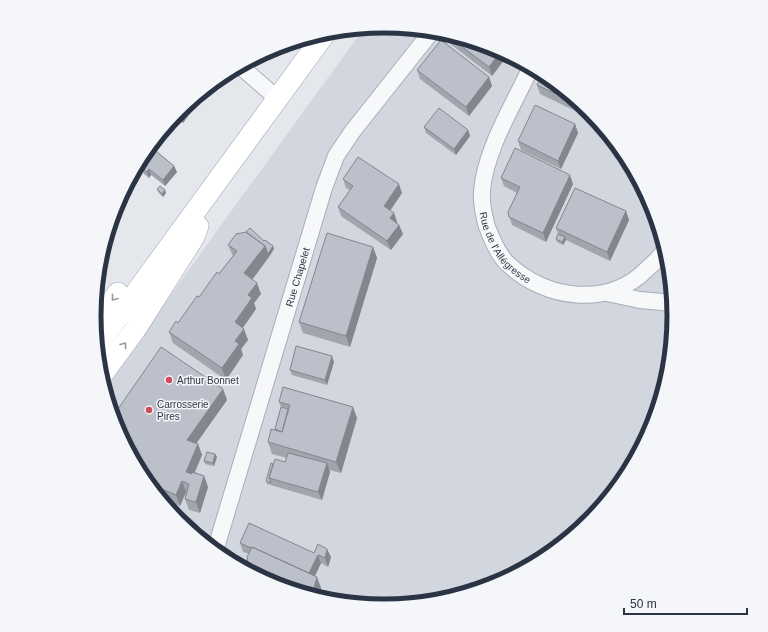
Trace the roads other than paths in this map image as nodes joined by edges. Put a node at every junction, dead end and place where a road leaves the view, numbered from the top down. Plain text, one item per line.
1 (428, 36) edge
2 (320, 41) edge
3 (245, 70) edge
4 (528, 73) edge
5 (278, 99) junction
6 (214, 186) junction
7 (660, 256) edge
8 (607, 293) junction
9 (666, 302) edge
10 (101, 315) edge
11 (102, 339) edge
12 (106, 370) edge
13 (217, 544) edge

1 - 13 street, Rue Chapelet
2 - 5 main road
3 - 5 street
4 - 8 street, Rue de l'Allégresse
5 - 6 main road
6 -> 10 main road
6 - 11 main road
12 -> 6 main road
7 - 8 street, Rue de l'Allégresse
8 - 9 street

